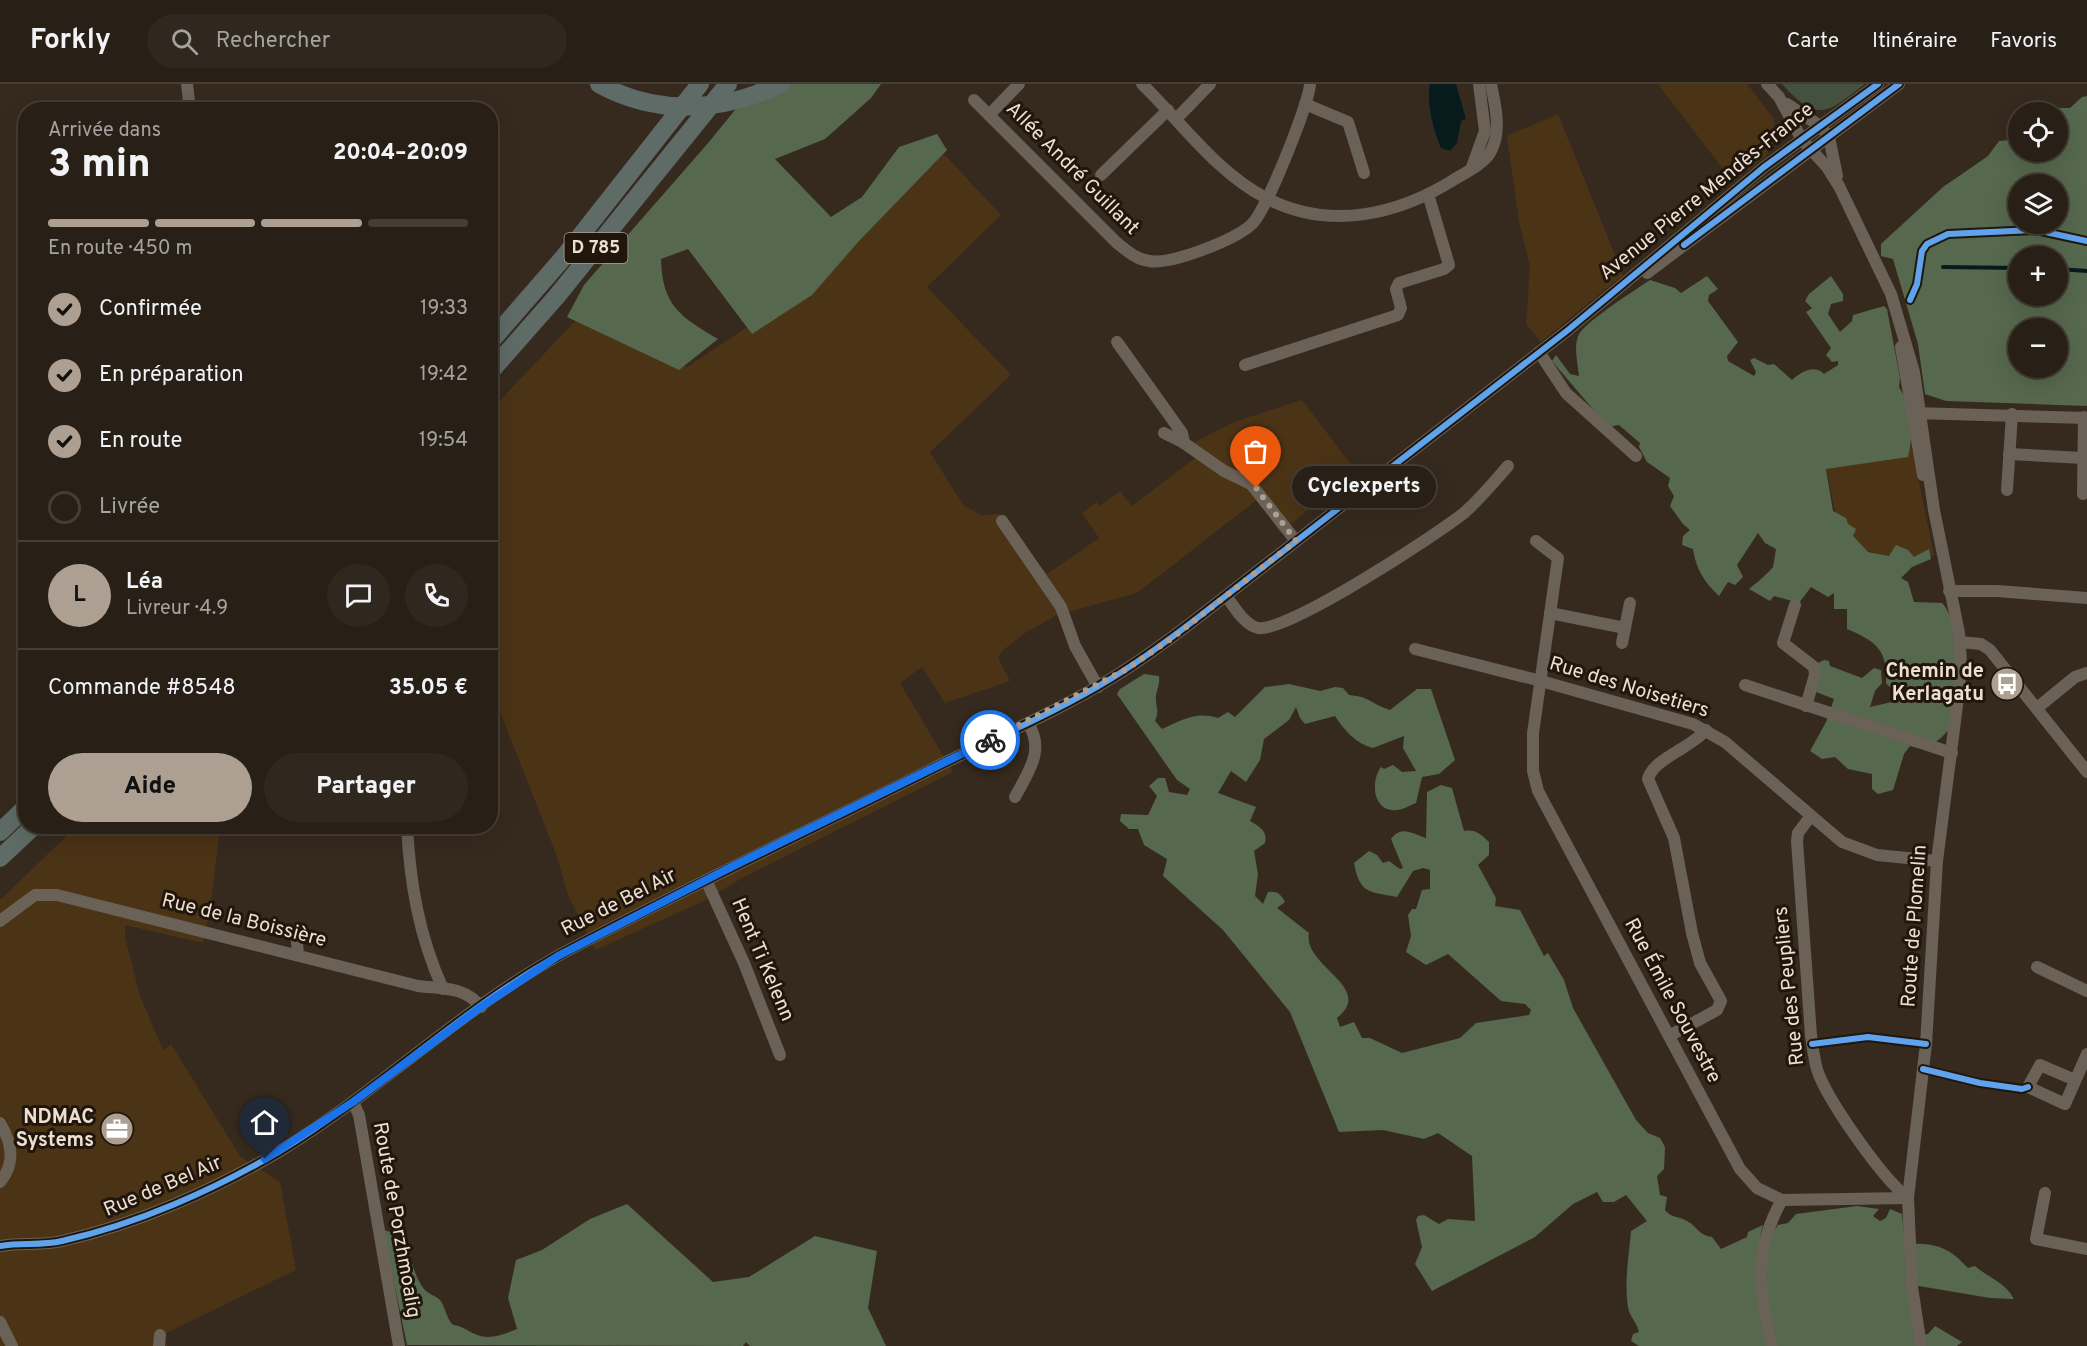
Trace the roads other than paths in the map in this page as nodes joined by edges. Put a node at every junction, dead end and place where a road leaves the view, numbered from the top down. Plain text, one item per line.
1 (187, 84) edge
2 (599, 84) edge
3 (781, 84) edge
4 (1019, 84) edge
5 (1142, 84) edge
6 (1210, 84) edge
7 (1310, 84) edge
8 (1479, 84) edge
9 (1491, 84) edge
10 (1767, 84) edge
11 (1878, 84) edge
12 (1899, 84) edge
13 (697, 88) edge
14 (724, 89) edge
15 (1779, 97) junction
16 (974, 100) dead end
17 (189, 102) edge
18 (1305, 104) junction
19 (1173, 114) junction
20 (989, 115) junction
21 (1820, 126) junction
22 (1829, 137) junction
23 (1802, 140) junction
24 (1811, 151) junction
25 (1471, 168) junction
26 (1364, 173) dead end
27 (1101, 175) dead end
28 (1839, 186) junction
29 (1428, 194) junction
30 (1267, 199) junction
31 (1592, 311) junction
32 (498, 333) edge
33 (1117, 342) dead end
34 (1539, 352) junction
35 (498, 363) edge
36 (1245, 365) dead end
37 (1916, 413) junction
38 (2012, 414) junction
39 (2085, 418) edge
40 (1164, 433) dead end
41 (1184, 443) junction
42 (2009, 454) junction
43 (1636, 456) dead end
44 (2083, 458) junction
45 (1508, 466) dead end
46 (2007, 490) dead end
47 (2083, 494) dead end
48 (1002, 521) dead end
49 (1296, 541) junction
50 (1536, 541) dead end
51 (1950, 591) junction
52 (1226, 596) junction
53 (2087, 598) edge
54 (1630, 603) dead end
55 (1795, 605) dead end
56 (1550, 613) junction
57 (1625, 628) junction
58 (1960, 642) junction
59 (1622, 643) dead end
60 (1415, 649) dead end
61 (2087, 673) edge
62 (1541, 681) junction
63 (1745, 685) dead end
64 (1098, 687) junction
65 (1806, 706) junction
66 (2037, 708) junction
67 (1028, 723) junction
68 (1706, 730) junction
69 (967, 751) joint
70 (1952, 753) junction
71 (2087, 772) edge
72 (1015, 797) dead end
73 (18, 815) edge
74 (1810, 817) junction
75 (0, 832) edge
76 (26, 834) edge
77 (408, 834) edge
78 (0, 858) edge
79 (1937, 861) junction
80 (706, 880) junction
81 (0, 921) edge
82 (296, 930) dead end
83 (298, 955) junction
84 (2037, 967) dead end
85 (443, 989) junction
86 (2087, 991) edge
87 (481, 1007) junction
88 (1669, 1036) junction
89 (2087, 1054) edge
90 (780, 1055) dead end
91 (2076, 1080) dead end
92 (353, 1102) junction
93 (0, 1123) edge
94 (0, 1182) edge
95 (2045, 1193) dead end
96 (1908, 1198) junction
97 (1782, 1200) junction
98 (0, 1236) edge
99 (15, 1243) junction
100 (0, 1246) edge
101 (2087, 1249) edge
102 (0, 1322) edge
103 (12, 1346) edge
104 (399, 1346) edge
105 (1772, 1346) edge
106 (1921, 1346) edge

1 - 17 street
2 - 3 highway
4 - 20 street
5 - 19 street
6 - 19 street
7 - 18 street, Allée André Guillant
8 - 25 street
9 - 25 street
10 - 15 street
11 - 21 street, Avenue Pierre Mendès-France
12 - 22 street, Avenue Pierre Mendès-France
13 - 32 highway, D 785
14 - 35 highway, D 785
15 - 21 street, Route de Plomelin
15 - 23 street, Route de Plomelin
16 - 20 street, Allée André Guillant
18 - 26 street
18 - 30 street, Allée André Guillant
19 - 27 street
19 - 30 street
20 - 30 street, Allée André Guillant
21 - 22 street, Route de Plomelin
21 - 23 street, Avenue Pierre Mendès-France
22 - 24 street, Avenue Pierre Mendès-France
22 - 28 street, Route de Plomelin
23 - 24 street, Route de Plomelin
23 - 31 street, Avenue Pierre Mendès-France
24 - 28 street, Route de Plomelin
24 - 31 street, Avenue Pierre Mendès-France
25 - 29 street
28 - 37 street, Route de Plomelin
29 - 30 street
29 - 36 street
31 - 34 street, Avenue Pierre Mendès-France
33 - 41 street
34 - 43 street
34 - 49 street, Avenue Pierre Mendès-France
37 - 38 street
37 - 51 street, Route de Plomelin
38 - 39 street
38 - 42 street
39 - 44 street
40 - 41 street
41 - 49 street
42 - 44 street
42 - 46 street
44 - 47 street
45 - 52 street
48 - 64 street
49 - 52 street, Avenue Pierre Mendès-France
50 - 56 street, Rue Émile Souvestre
51 - 53 street
51 - 58 street, Route de Plomelin
52 - 64 street, Avenue Pierre Mendès-France
54 - 57 street
55 - 65 street
56 - 57 street
56 - 62 street, Rue Émile Souvestre
57 - 59 street
58 - 66 street
58 - 70 street, Route de Plomelin
60 - 62 street, Rue des Noisetiers
61 - 66 street
62 - 68 street, Rue des Noisetiers
62 - 88 street, Rue Émile Souvestre
63 - 65 street
64 - 67 street, Avenue Pierre Mendès-France
65 - 70 street
66 - 71 street
67 - 69 street, Avenue Pierre Mendès-France
67 - 72 street
68 - 74 street, Rue des Noisetiers
68 - 88 street
69 - 80 street, Rue de Bel Air
70 - 79 street, Route de Plomelin
73 - 75 highway
74 - 79 street, Rue des Noisetiers
74 - 96 street, Rue des Peupliers
76 - 78 highway
77 - 85 street
79 - 96 street, Route de Plomelin
80 - 87 street, Rue de Bel Air
80 - 90 street, Hent Ti Kelenn
81 - 83 street, Rue de la Boissière
82 - 83 street
83 - 85 street, Rue de la Boissière
84 - 86 street
85 - 87 street, Rue de la Boissière
87 - 92 street, Rue de Bel Air
88 - 97 street, Rue Émile Souvestre
89 - 91 street
92 - 99 street, Rue de Bel Air
92 - 104 street, Route de Porzhmoalig
93 - 94 street
95 - 101 street
96 - 97 street, Rue Émile Souvestre
96 - 106 street, Route de Plomelin
97 - 105 street
98 - 99 street, Rue de Bel Air
99 - 100 street, Rue de Bel Air
102 - 103 street

